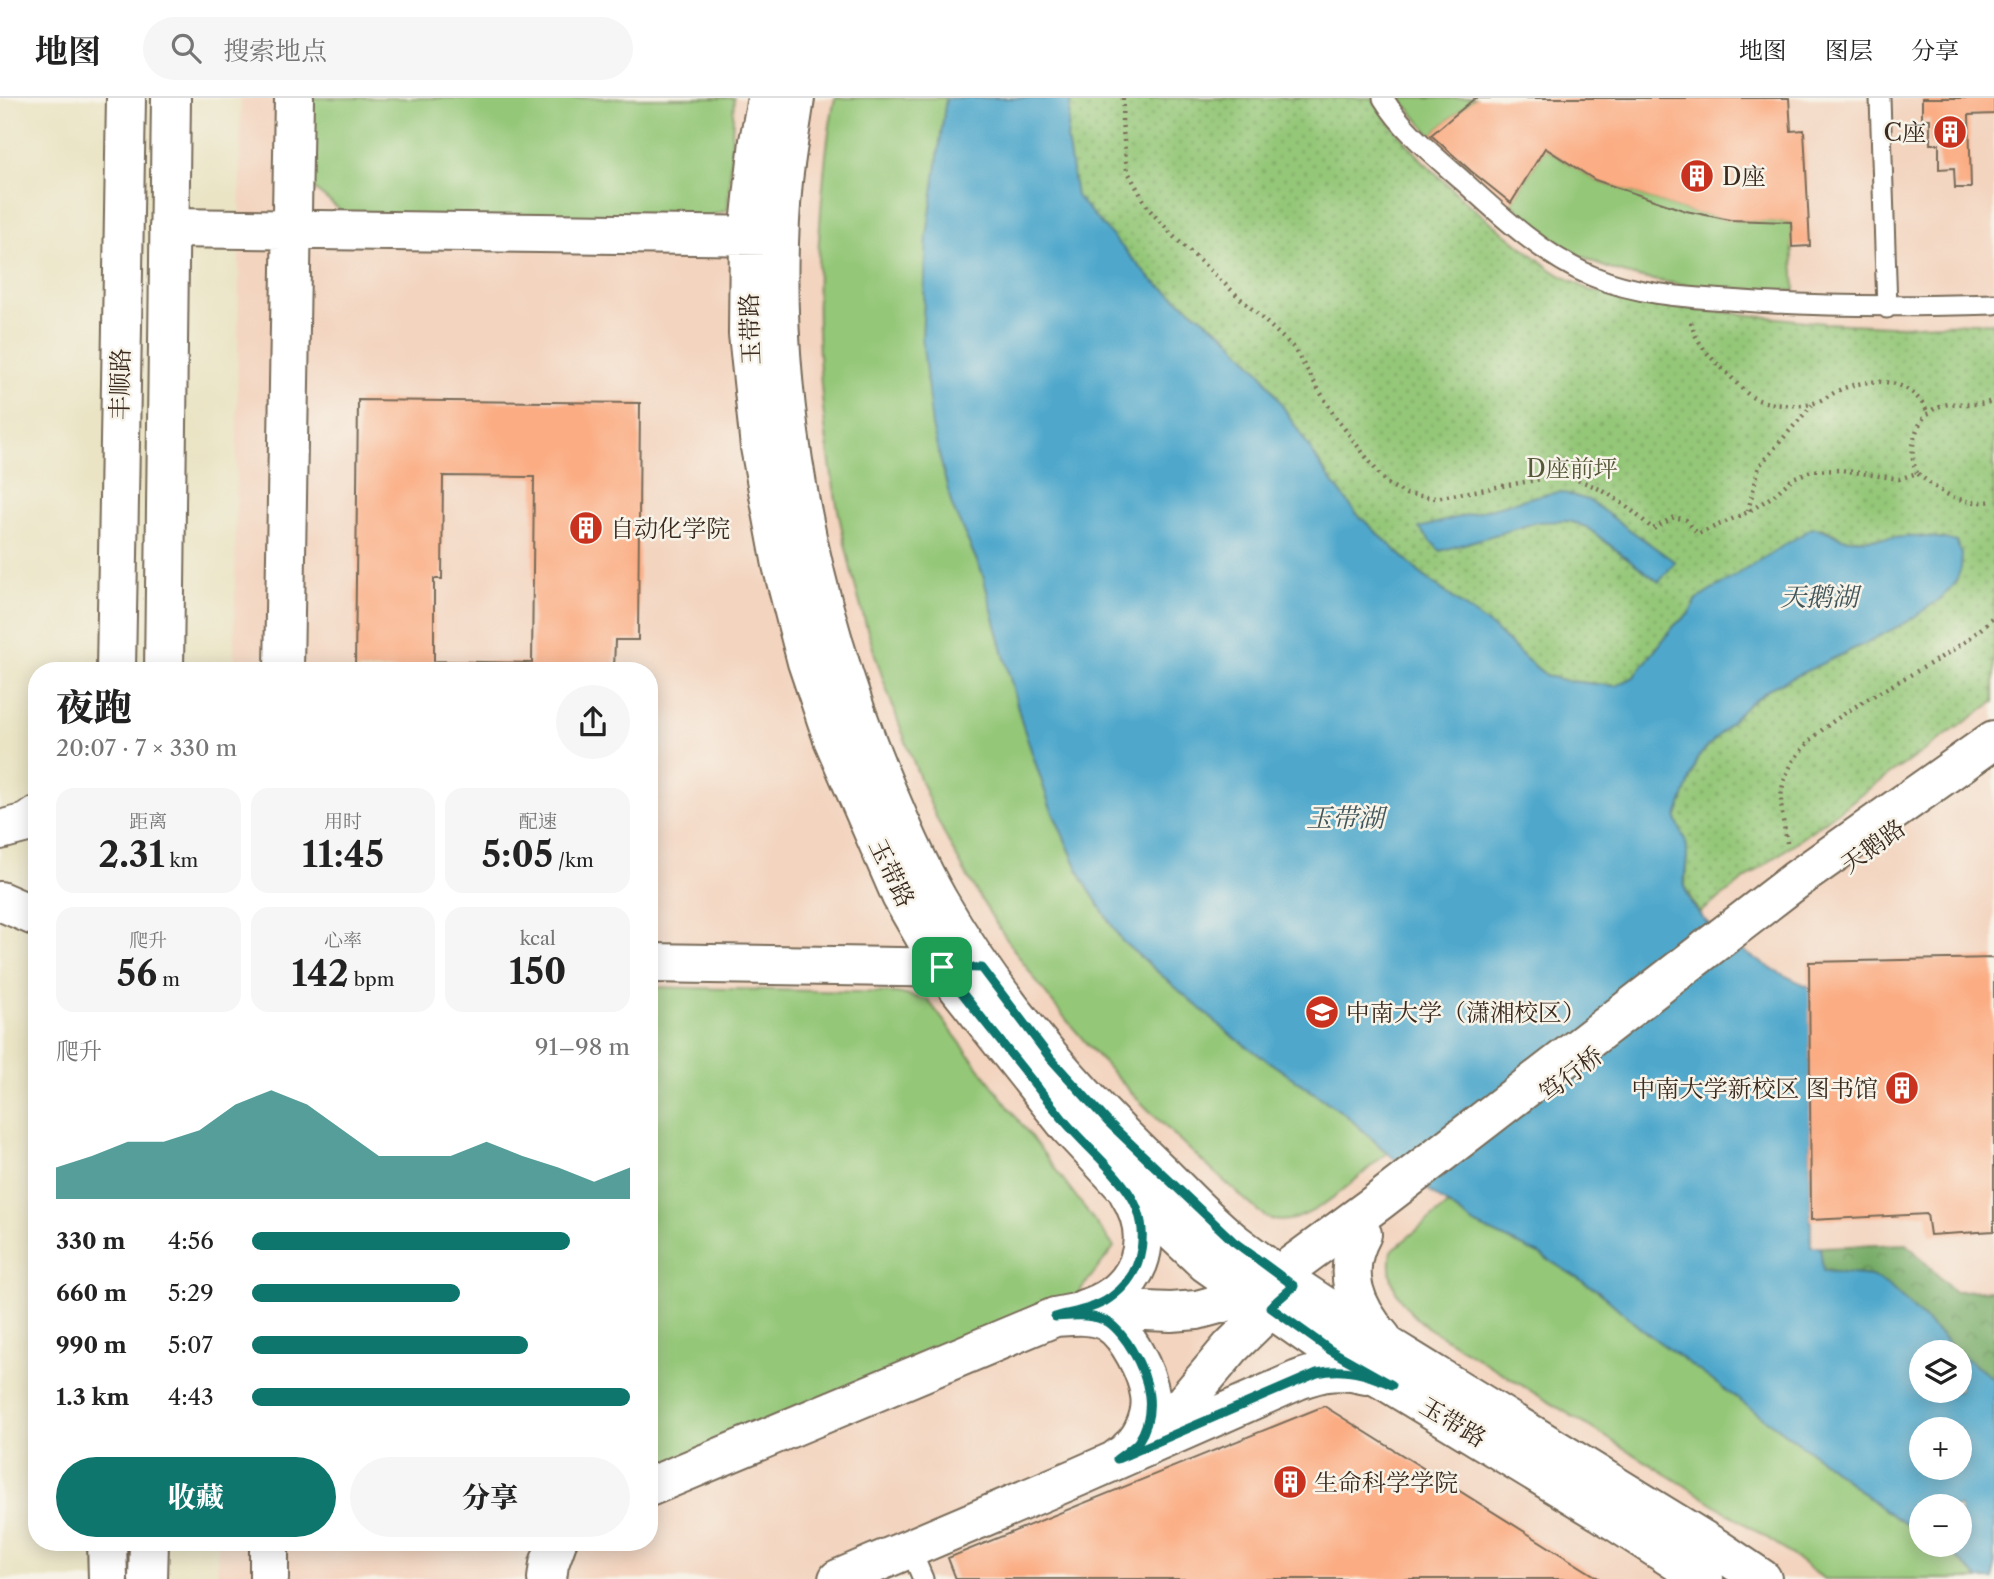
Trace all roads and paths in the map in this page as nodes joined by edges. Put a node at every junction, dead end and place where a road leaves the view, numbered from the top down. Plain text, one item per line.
1 (126, 98) edge
2 (171, 98) edge
3 (294, 98) edge
4 (767, 98) edge
5 (795, 98) edge
6 (1123, 98) edge
7 (1383, 98) edge
8 (1880, 98) edge
9 (169, 229) junction
10 (290, 229) junction
11 (765, 236) junction
12 (1688, 297) junction
13 (1994, 304) edge
14 (1887, 307) junction
15 (1994, 400) edge
16 (1813, 404) junction
17 (1928, 413) junction
18 (1917, 473) junction
19 (1994, 501) edge
20 (1748, 512) junction
21 (1994, 615) edge
22 (115, 659) edge
23 (164, 662) edge
24 (284, 662) edge
25 (1994, 740) edge
26 (1994, 758) edge
27 (28, 822) edge
28 (0, 832) edge
29 (28, 834) edge
30 (1796, 880) junction
31 (0, 890) edge
32 (28, 891) edge
33 (0, 901) edge
34 (28, 913) edge
35 (1748, 927) junction
36 (658, 963) edge
37 (942, 967) junction
38 (982, 968) junction
39 (1126, 1188) junction
40 (1376, 1217) junction
41 (1233, 1241) junction
42 (1325, 1242) junction
43 (1274, 1290) junction
44 (1055, 1317) junction
45 (1399, 1371) junction
46 (1117, 1459) junction
47 (658, 1483) edge
48 (107, 1551) edge
49 (149, 1551) edge
50 (269, 1551) edge
51 (917, 1564) edge
52 (108, 1579) edge
53 (148, 1579) edge
54 (269, 1579) edge
55 (838, 1579) edge
56 (1704, 1579) edge
57 (1762, 1579) edge

1 - 22 street, 丰顺路
2 - 9 street
3 - 10 street
4 - 11 street, 玉带路
5 - 11 street
6 - 20 path
7 - 12 lane
8 - 14 lane
9 - 10 street
9 - 23 street
10 - 11 street
10 - 24 street
11 - 37 street, 玉带路
11 - 38 street
12 - 14 lane
12 - 16 path
13 - 14 lane
15 - 17 path
16 - 17 path
16 - 20 path
17 - 18 path
18 - 19 path
18 - 20 path
21 - 30 path
25 - 30 street
26 - 35 street, 天鹅路
27 - 28 street
28 - 29 street
30 - 35 street
31 - 32 street
33 - 34 street
35 - 40 street, 笃行桥
36 - 37 street
37 - 38 street
37 - 39 street, 玉带路
38 - 41 street
39 - 43 street, 玉带路
39 - 44 street
40 - 42 street
40 - 43 street
40 - 45 street
41 - 42 street
41 - 43 street
42 - 43 street
43 - 44 street
43 - 45 street, 玉带路
43 - 46 street
44 - 46 street
44 - 47 street
45 - 46 street
45 - 56 street, 玉带路
45 - 57 street
46 - 51 street
48 - 52 street
49 - 53 street
50 - 54 street
51 - 55 street

